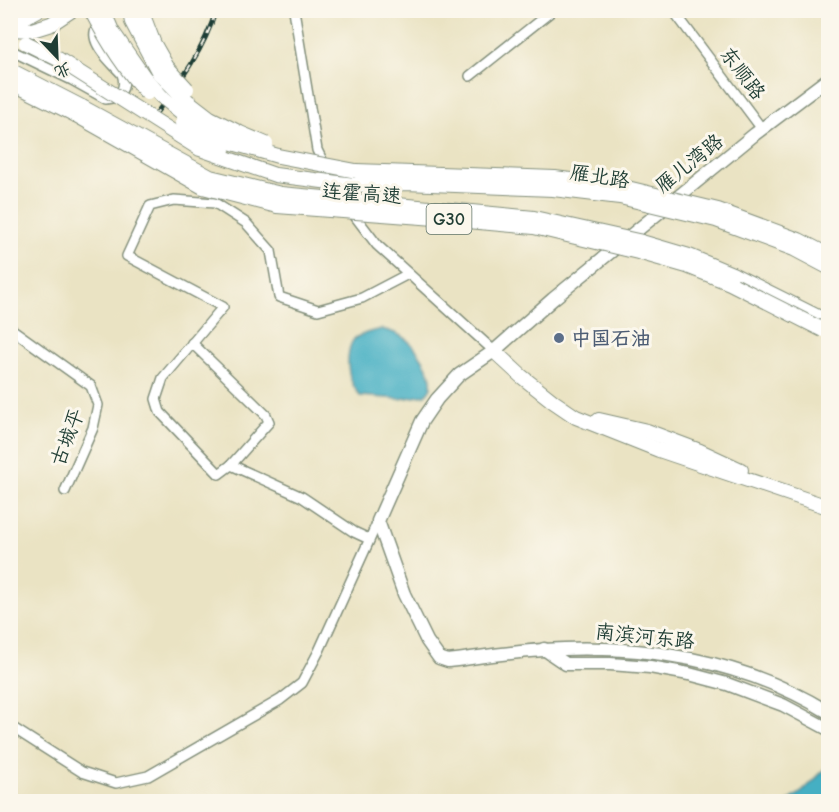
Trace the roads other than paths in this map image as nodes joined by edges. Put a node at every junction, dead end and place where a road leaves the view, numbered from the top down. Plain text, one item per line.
1 (38, 10) edge
2 (72, 10) edge
3 (92, 10) edge
4 (103, 10) edge
5 (112, 10) edge
6 (130, 10) edge
7 (141, 10) edge
8 (294, 10) edge
9 (553, 10) edge
10 (673, 10) edge
11 (10, 21) edge
12 (10, 29) edge
13 (10, 36) edge
14 (10, 50) edge
15 (10, 70) edge
16 (470, 76) dead end
17 (828, 79) edge
18 (10, 82) edge
19 (79, 111) junction
20 (762, 129) junction
21 (310, 161) junction
22 (355, 178) junction
23 (321, 181) junction
24 (828, 255) edge
25 (828, 267) edge
26 (408, 274) junction
27 (827, 326) edge
28 (10, 328) edge
29 (192, 343) junction
30 (496, 349) junction
31 (231, 465) junction
32 (65, 491) dead end
33 (828, 500) edge
34 (828, 507) edge
35 (378, 520) junction
36 (369, 539) junction
37 (544, 649) junction
38 (827, 710) edge
39 (10, 726) edge
40 (828, 729) edge

1 - 11 highway
2 - 12 highway
3 - 23 highway, bridge
4 - 21 highway, bridge
5 - 14 street
6 - 21 highway, bridge
7 - 21 highway, bridge
8 - 26 street
9 - 16 street
10 - 20 street, 东顺路
13 - 23 highway, bridge
15 - 19 highway, 连霍高速 / G30
17 - 20 main road, 雁儿湾路
18 - 19 highway, 连霍高速 / G30
19 - 27 highway, 连霍高速 / G30, bridge
19 - 27 highway, 连霍高速 / G30, bridge
20 - 30 main road, 雁儿湾路
21 - 22 highway, bridge
22 - 23 highway, bridge
22 - 24 highway, 雁北路, bridge
22 - 25 highway, 雁北路, bridge
26 - 29 street
26 - 30 street
28 - 32 street, 古城平
29 - 31 street
29 - 31 street
30 - 33 highway
30 - 34 highway
30 - 35 main road, 雁儿湾路
31 - 36 street
35 - 36 street
35 - 37 main road, 南滨河东路
36 - 39 street
37 - 38 main road, 南滨河东路
37 - 40 main road, 南滨河东路

